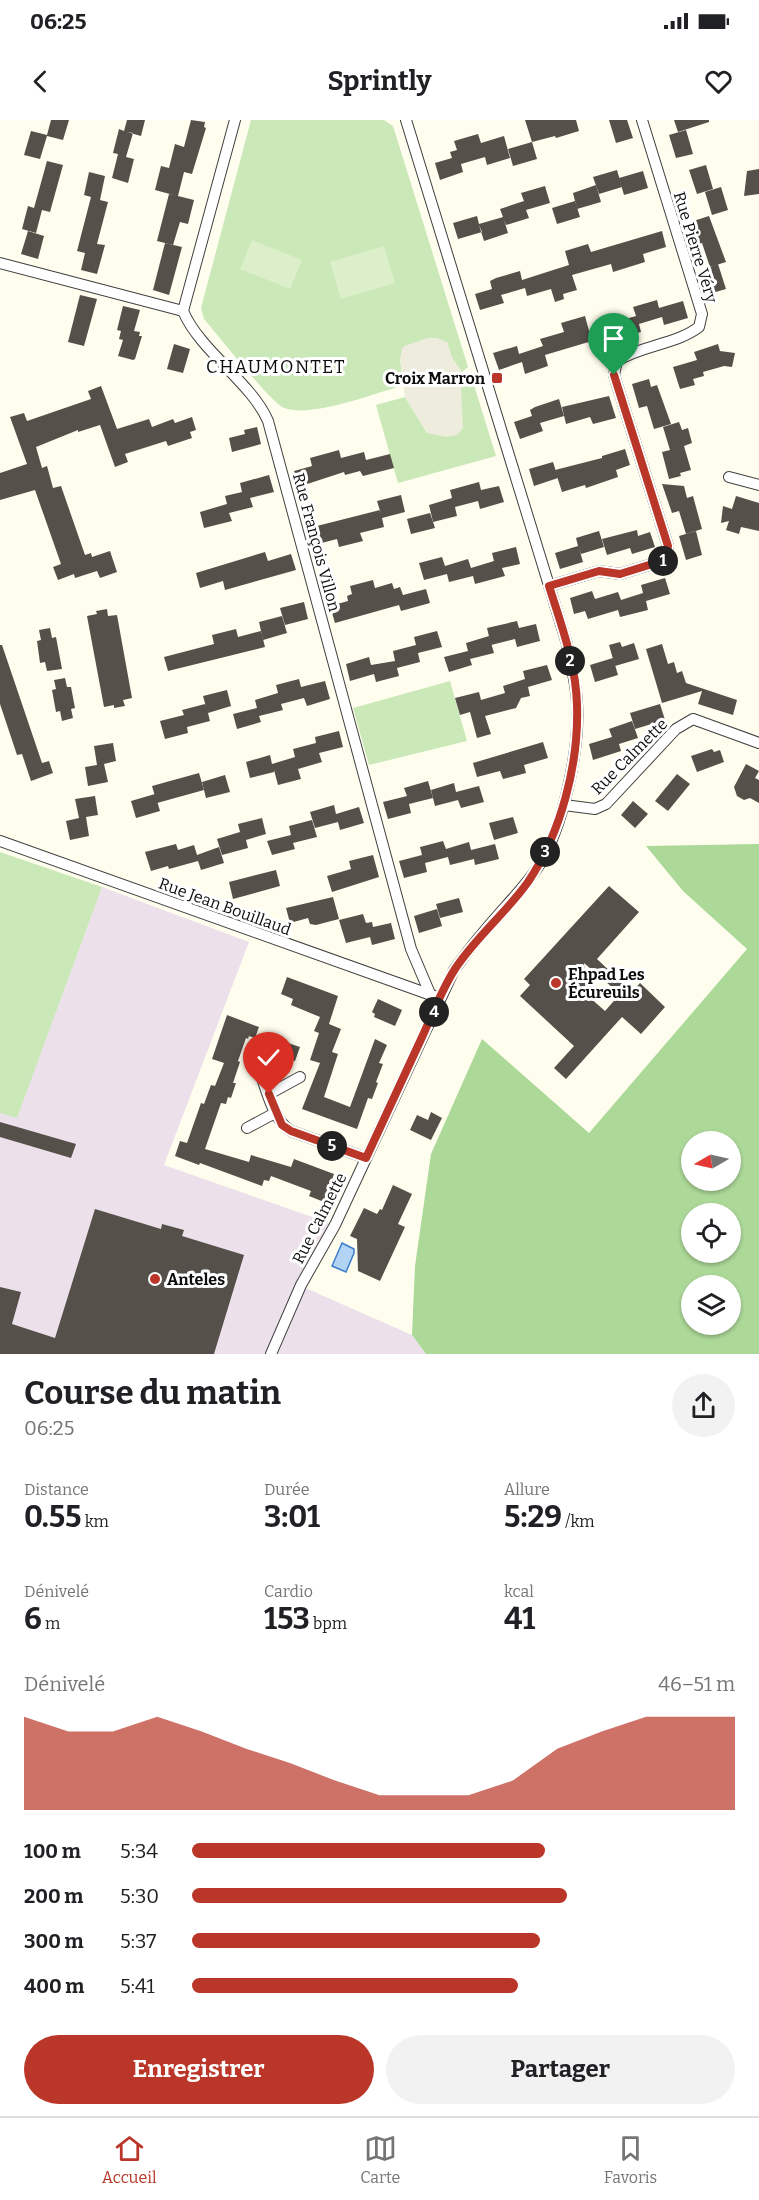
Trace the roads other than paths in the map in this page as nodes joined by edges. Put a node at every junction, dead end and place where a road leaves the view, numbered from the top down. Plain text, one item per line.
1 (235, 120) edge
2 (406, 120) edge
3 (642, 120) edge
4 (0, 263) edge
5 (183, 311) junction
6 (729, 477) dead end
7 (759, 485) edge
8 (549, 586) junction
9 (759, 743) edge
10 (564, 805) junction
11 (0, 841) edge
12 (436, 997) junction
13 (259, 1070) dead end
14 (300, 1077) dead end
15 (269, 1094) junction
16 (275, 1113) junction
17 (247, 1128) dead end
18 (366, 1158) junction
19 (272, 1354) edge

1 - 5 street
2 - 8 street
3 - 8 street, Rue Pierre Véry
4 - 5 street
5 - 12 street, Rue François Villon
6 - 7 street
8 - 10 street
9 - 10 street, Rue Calmette
10 - 12 street, Rue Calmette
11 - 12 street, Rue Jean Bouillaud
12 - 18 street, Rue Calmette
13 - 15 street
14 - 15 street
15 - 16 street
16 - 17 street
16 - 18 street
18 - 19 street, Rue Calmette

